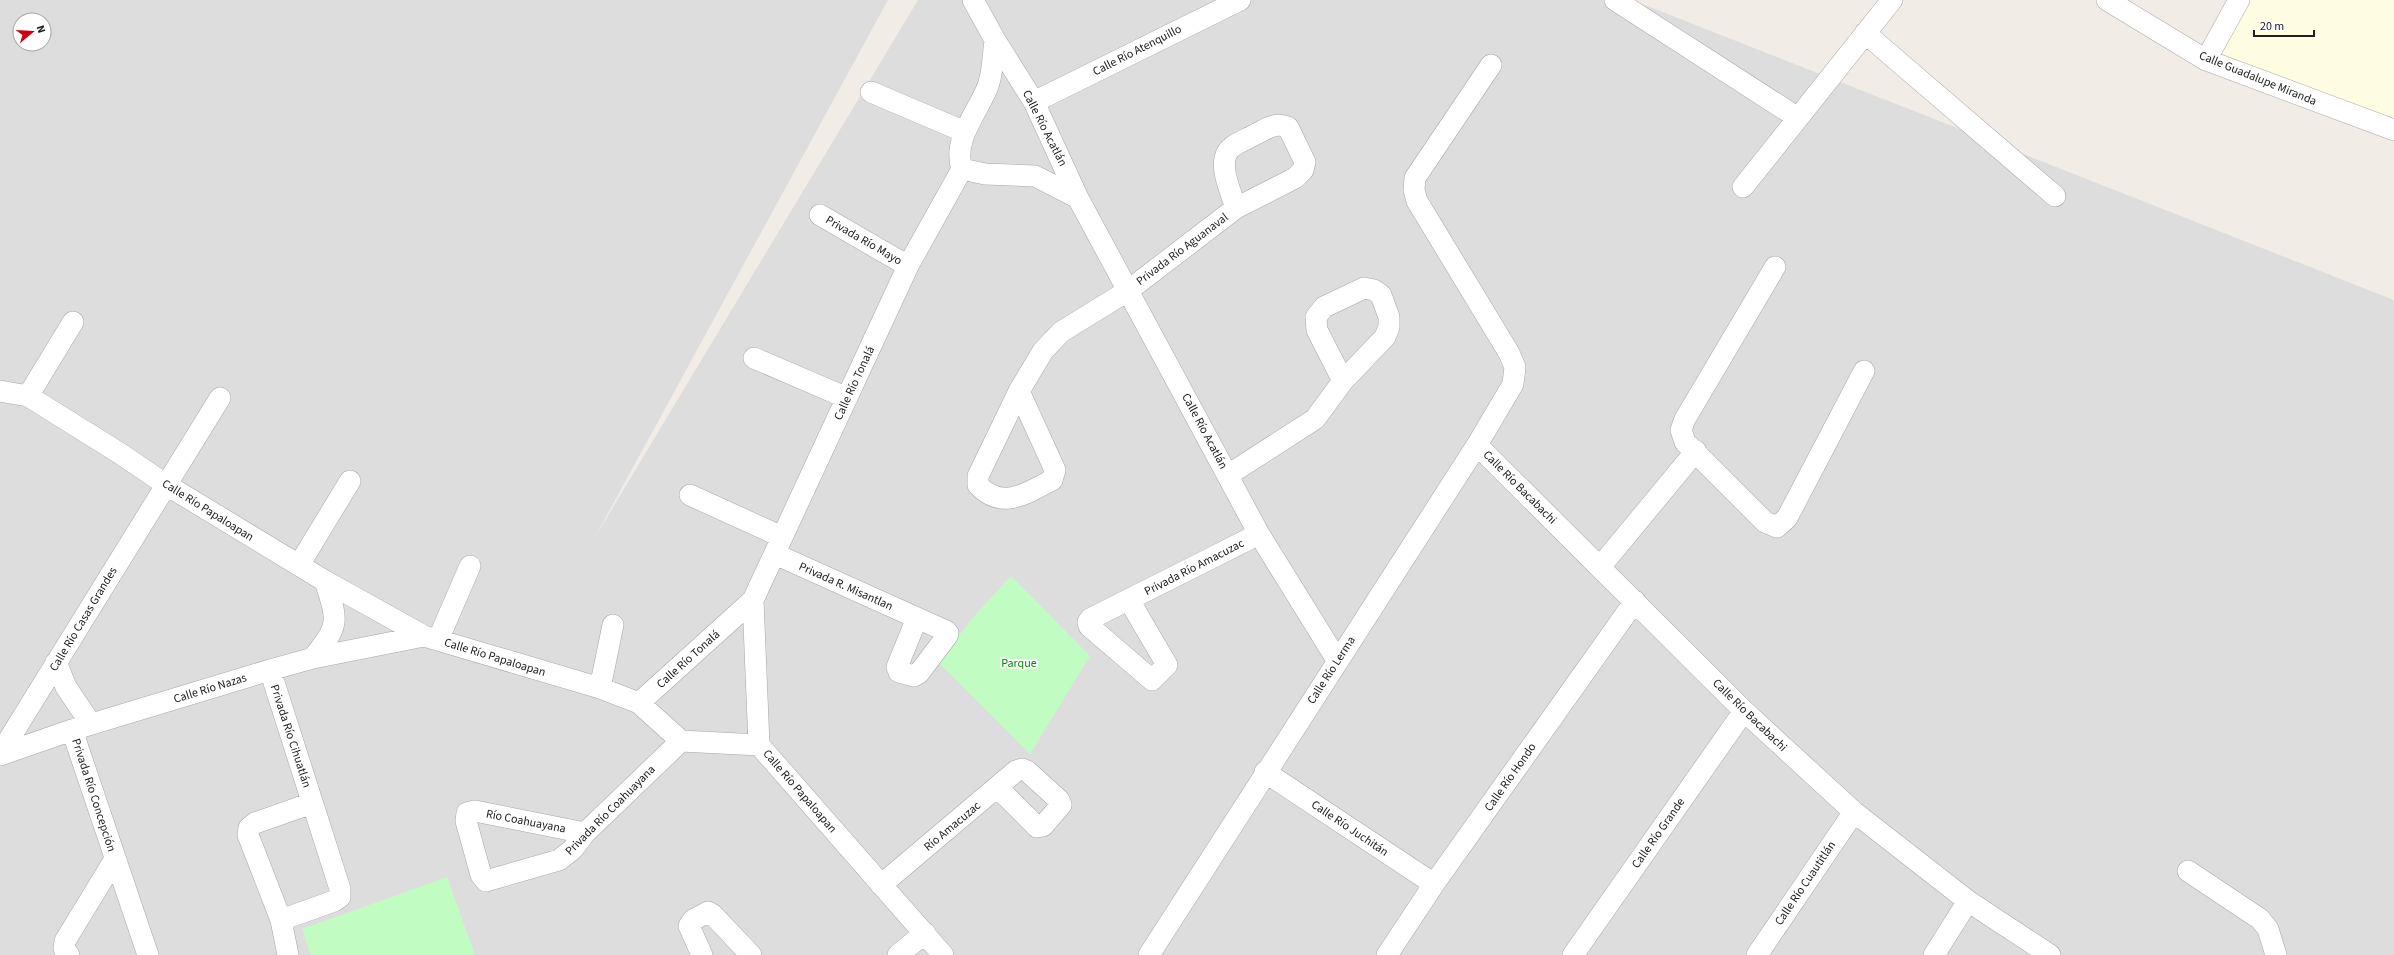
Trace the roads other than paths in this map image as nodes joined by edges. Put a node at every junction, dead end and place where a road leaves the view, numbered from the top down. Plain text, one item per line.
1 (973, 0) edge
2 (1240, 0) edge
3 (1615, 0) edge
4 (1891, 0) edge
5 (2107, 0) edge
6 (2239, 0) edge
7 (1207, 8) edge
8 (1866, 33) junction
9 (995, 40) junction
10 (2206, 60) junction
11 (1491, 65) dead end
12 (1019, 80) junction
13 (988, 85) junction
14 (871, 92) dead end
15 (1034, 102) junction
16 (1798, 118) junction
17 (2394, 130) edge
18 (966, 132) junction
19 (1057, 148) junction
20 (962, 169) junction
21 (1035, 176) junction
22 (1743, 188) dead end
23 (2054, 196) dead end
24 (1078, 198) junction
25 (1236, 208) dead end
26 (820, 215) dead end
27 (908, 266) junction
28 (1776, 268) dead end
29 (1129, 290) junction
30 (73, 322) dead end
31 (754, 358) dead end
32 (1864, 371) dead end
33 (1342, 381) dead end
34 (0, 391) edge
35 (1019, 391) junction
36 (28, 396) junction
37 (220, 398) dead end
38 (847, 398) junction
39 (1477, 444) junction
40 (1696, 451) junction
41 (1228, 475) junction
42 (350, 481) dead end
43 (165, 484) junction
44 (690, 495) dead end
45 (1259, 534) junction
46 (778, 545) junction
47 (299, 565) junction
48 (470, 566) dead end
49 (1600, 567) junction
50 (325, 581) junction
51 (754, 600) junction
52 (1129, 600) dead end
53 (1635, 601) junction
54 (917, 618) dead end
55 (613, 625) dead end
56 (431, 638) junction
57 (313, 658) junction
58 (1337, 660) junction
59 (56, 662) junction
60 (270, 670) junction
61 (600, 688) junction
62 (639, 703) junction
63 (1744, 711) junction
64 (82, 727) junction
65 (681, 741) junction
66 (759, 745) junction
67 (0, 754) edge
68 (1265, 772) junction
69 (998, 788) junction
70 (312, 803) junction
71 (1854, 812) junction
72 (585, 833) junction
73 (115, 859) junction
74 (2188, 871) dead end
75 (486, 881) joint
76 (1434, 884) junction
77 (881, 885) junction
78 (1968, 901) junction
79 (281, 920) junction
80 (925, 933) junction
81 (70, 955) edge
82 (148, 955) edge
83 (288, 955) edge
84 (702, 955) edge
85 (751, 955) edge
86 (898, 955) edge
87 (943, 955) edge
88 (1149, 955) edge
89 (1387, 955) edge
90 (1573, 955) edge
91 (1757, 955) edge
92 (1934, 955) edge
93 (2050, 955) edge
94 (2276, 955) edge

1 - 9 street, Calle Río Acatlán
2 - 7 street, Calle Río Atenquillo
3 - 16 street
4 - 8 street
5 - 10 street, Calle Guadalupe Miranda
6 - 10 street
7 - 15 street, Calle Río Atenquillo
8 - 16 street
8 - 23 street
9 - 12 street, Calle Río Acatlán
9 - 13 street
10 - 17 street, Calle Guadalupe Miranda
11 - 39 street, Calle Río Lerma
12 - 13 street
12 - 15 street, Calle Río Acatlán
13 - 18 street
14 - 18 street
15 - 19 street, Calle Río Acatlán
16 - 22 street
18 - 20 street
19 - 21 street
19 - 24 street, Calle Río Acatlán
20 - 21 street, Calle Río Acatlán
20 - 27 street, Calle Río Tonalá
21 - 24 street, Calle Río Acatlán
24 - 29 street, Calle Río Acatlán
25 - 29 street, Privada Río Aguanaval
26 - 27 street, Privada Río Mayo
27 - 38 street, Calle Río Tonalá
28 - 40 street
29 - 35 street, Privada Río Aguanaval
29 - 41 street, Calle Río Acatlán
30 - 36 street
31 - 38 street
32 - 40 street
33 - 41 street
34 - 36 street, Calle Río Papaloapan
35 - 35 street, Privada Río Aguanaval
36 - 43 street, Calle Río Papaloapan
37 - 43 street, Calle Río Casas Grandes
38 - 46 street, Calle Río Tonalá
39 - 49 street, Calle Río Bacabachi
39 - 58 street, Calle Río Lerma
40 - 49 street
41 - 45 street, Calle Río Acatlán
42 - 47 street
43 - 47 street, Calle Río Papaloapan
43 - 59 street, Calle Río Casas Grandes
44 - 46 street, Privada R. Misantlan
45 - 52 street, Privada Río Amacuzac
45 - 58 street, Calle Río Acatlán
46 - 51 street, Calle Río Tonalá
46 - 54 street, Privada R. Misantlan
47 - 50 street, Calle Río Papaloapan
48 - 56 street
49 - 53 street, Calle Río Bacabachi
50 - 56 street, Calle Río Papaloapan
50 - 57 street
51 - 62 street, Calle Río Tonalá
51 - 66 street, Calle Río Tonalá
53 - 63 street, Calle Río Bacabachi
53 - 76 street, Calle Río Hondo
55 - 61 street
56 - 57 street, Calle Río Nazas
56 - 61 street, Calle Río Papaloapan
57 - 60 street, Calle Río Nazas
58 - 68 street, Calle Río Lerma
59 - 64 street, Privada Río Concepción
59 - 67 street, Calle Río Casas Grandes
60 - 64 street, Calle Río Nazas
60 - 70 street, Privada Río Cihuatlán
61 - 62 street, Calle Río Papaloapan
62 - 65 street, Calle Río Papaloapan
63 - 71 street, Calle Río Bacabachi
63 - 90 street, Calle Río Grande
64 - 67 street, Calle Río Nazas
64 - 73 street, Privada Río Concepción
65 - 66 street, Calle Río Papaloapan
65 - 72 street, Privada Río Coahuayana
66 - 77 street, Calle Río Papaloapan
68 - 76 street, Calle Río Juchitán
68 - 88 street, Calle Río Lerma
69 - 69 street, Río Amacuzac
69 - 77 street, Río Amacuzac
70 - 79 street, Privada Río Cihuatlán
70 - 79 street, Privada Río Cihuatlán
71 - 78 street, Calle Río Bacabachi
71 - 91 street, Calle Río Cuautitlán
72 - 75 street, Privada Río Coahuayana
72 - 75 street, Río Coahuayana
73 - 81 street, Privada Río Concepción
73 - 82 street, Privada Río Concepción
74 - 94 street
76 - 89 street, Calle Río Hondo
77 - 80 street, Calle Río Papaloapan
78 - 92 street
78 - 93 street, Calle Río Bacabachi
79 - 83 street, Privada Río Cihuatlán
80 - 86 street
80 - 87 street, Calle Río Papaloapan
84 - 85 street

